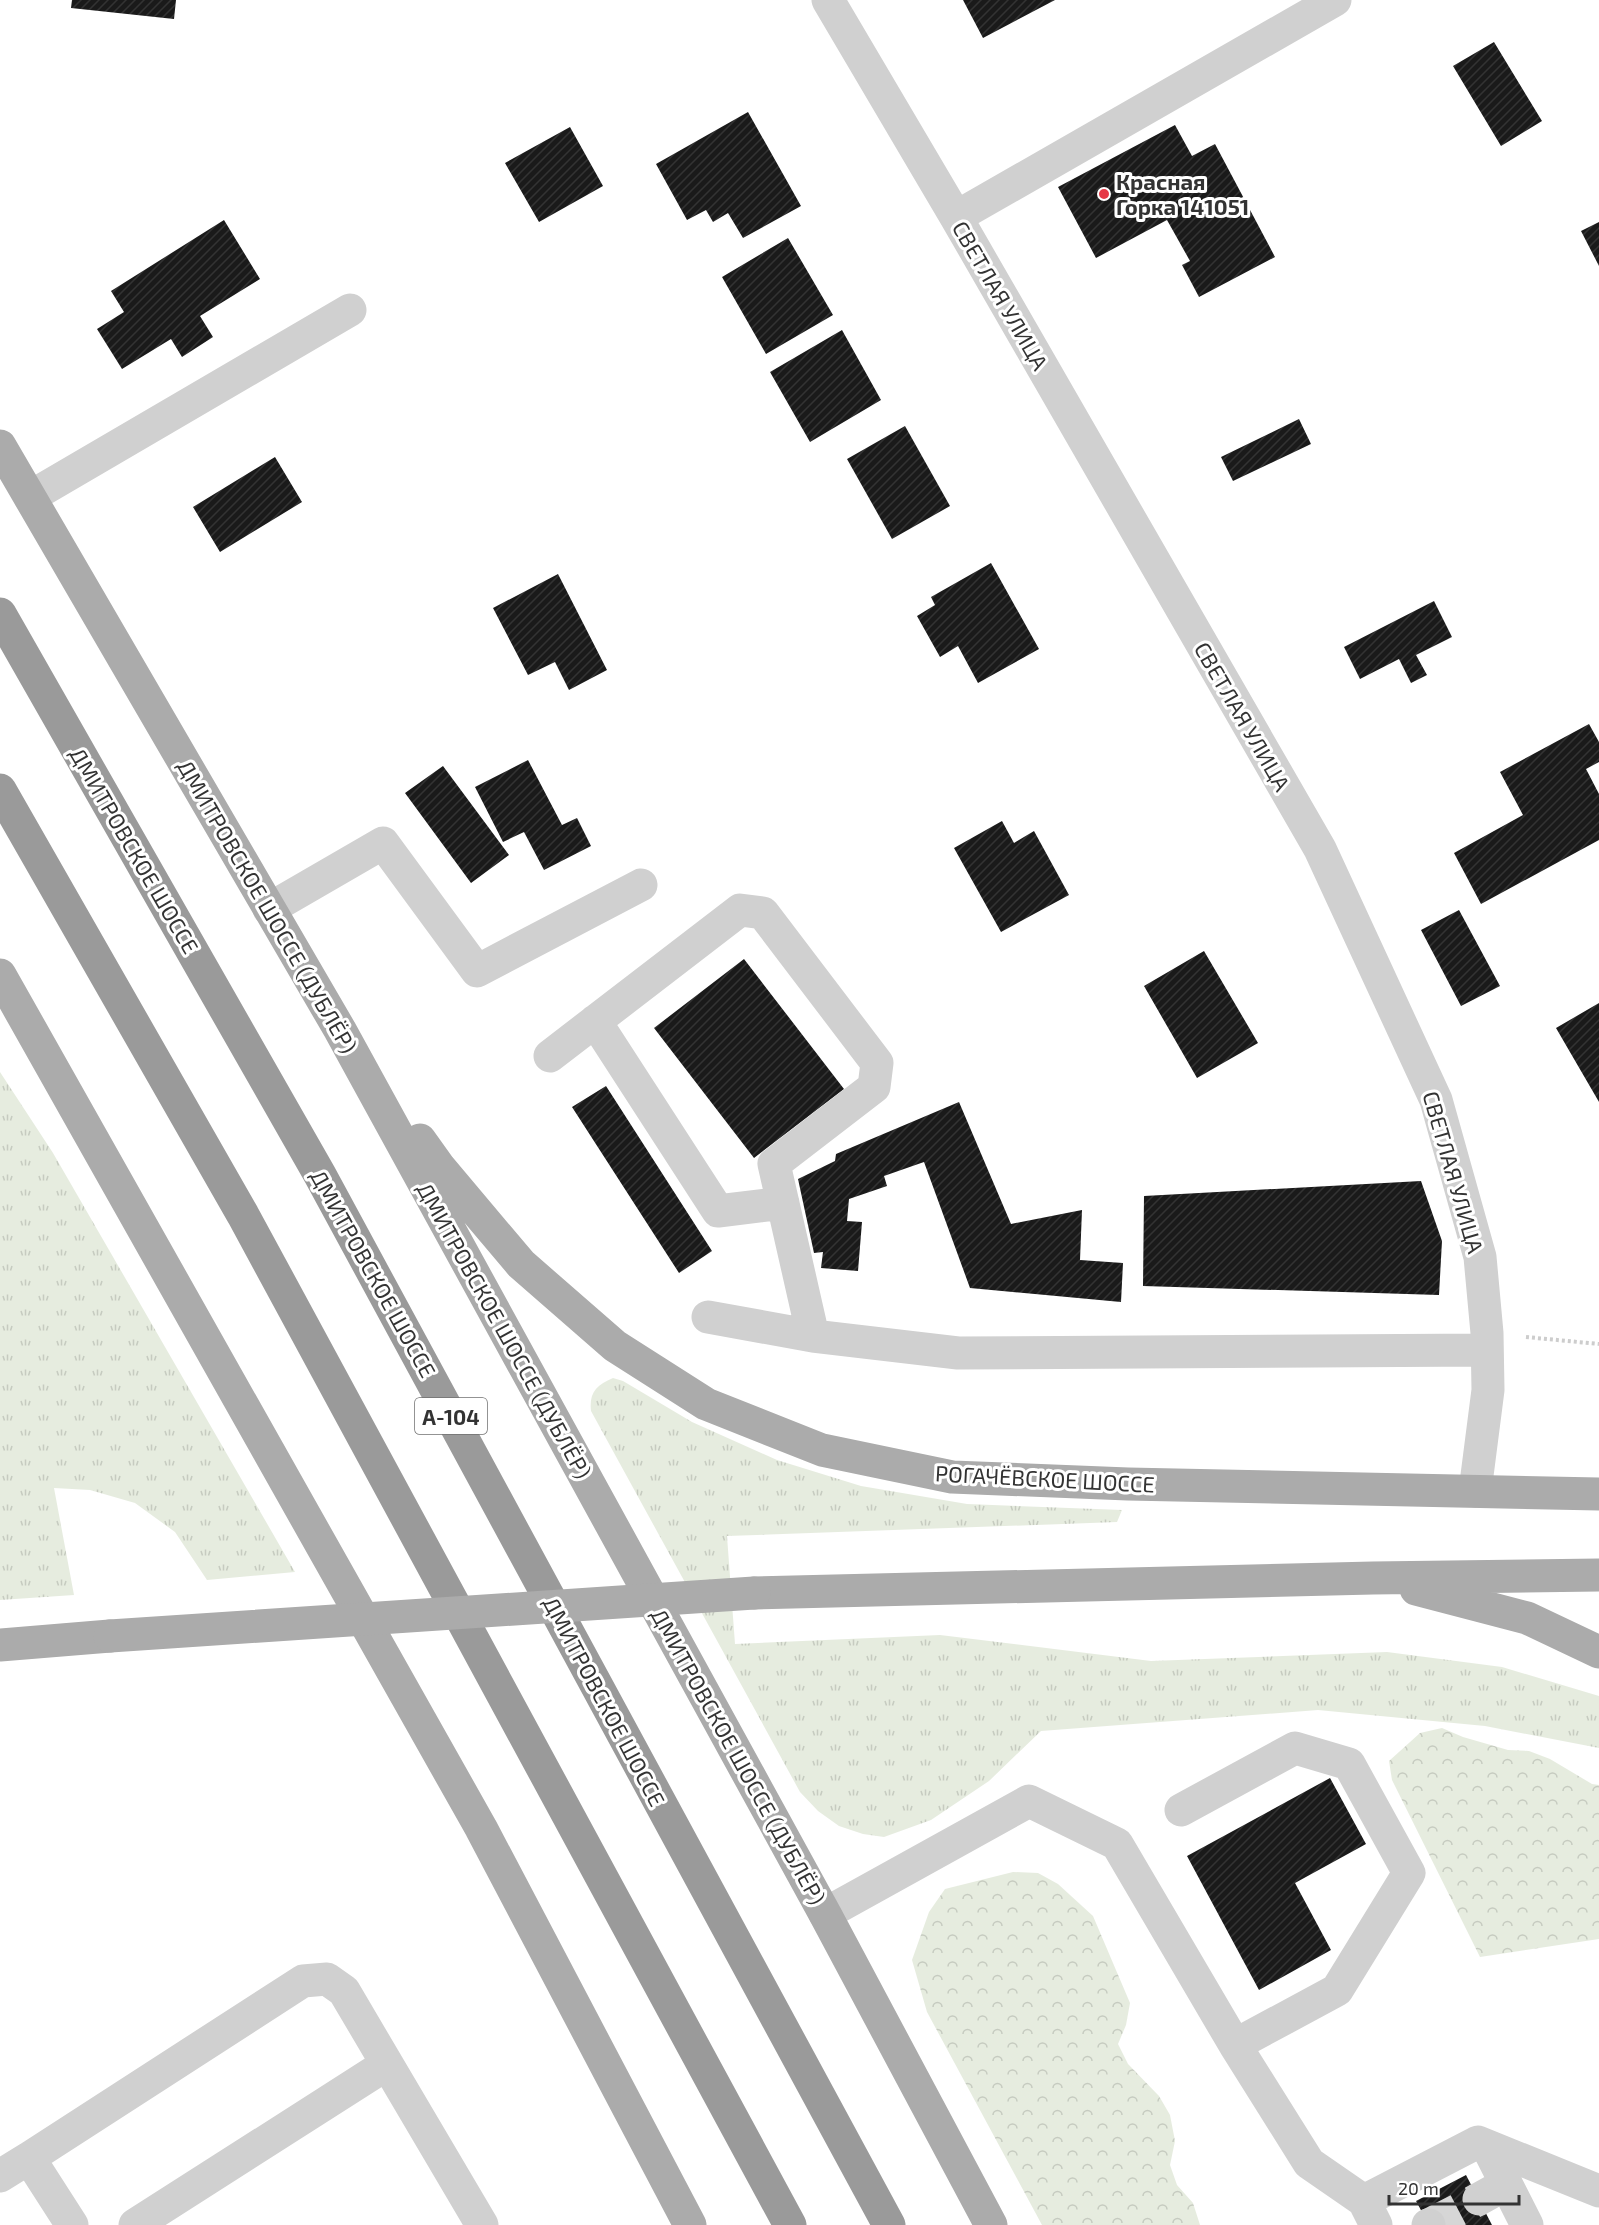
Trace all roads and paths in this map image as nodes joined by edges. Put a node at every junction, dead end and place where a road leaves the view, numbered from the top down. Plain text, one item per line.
1 (828, 0) edge
2 (1335, 0) edge
3 (956, 217) junction
4 (350, 310) dead end
5 (0, 446) edge
6 (30, 497) junction
7 (0, 614) edge
8 (0, 790) edge
9 (641, 885) dead end
10 (269, 909) junction
11 (0, 975) edge
12 (0, 1011) edge
13 (595, 1021) junction
14 (340, 1030) junction
15 (550, 1056) dead end
16 (51, 1064) junction
17 (783, 1203) junction
18 (708, 1317) dead end
19 (813, 1336) junction
20 (1487, 1341) junction
21 (1599, 1344) edge
22 (1475, 1491) junction
23 (1599, 1494) edge
24 (1599, 1575) edge
25 (1373, 1578) junction
26 (0, 1645) edge
27 (1599, 1652) edge
28 (1181, 1810) dead end
29 (825, 1914) junction
30 (1235, 2045) junction
31 (387, 2064) junction
32 (1487, 2145) junction
33 (29, 2158) junction
34 (0, 2176) edge
35 (1599, 2191) edge
36 (1370, 2213) edge
37 (1517, 2222) edge
38 (72, 2225) edge
39 (135, 2225) edge
40 (482, 2225) edge
41 (690, 2225) edge
42 (790, 2225) edge
43 (889, 2225) edge
44 (991, 2225) edge

1 - 3 street, СВЕТЛАЯ УЛИЦА
2 - 3 street
3 - 20 street, СВЕТЛАЯ УЛИЦА
4 - 6 street
5 - 6 main road, ДМИТРОВСКОЕ ШОССЕ (ДУБЛЁР)
6 - 10 main road, ДМИТРОВСКОЕ ШОССЕ (ДУБЛЁР)
7 - 43 highway, ДМИТРОВСКОЕ ШОССЕ / А-104
8 - 42 highway
9 - 10 street
10 - 14 main road, ДМИТРОВСКОЕ ШОССЕ (ДУБЛЁР)
11 - 16 main road
12 - 16 main road
13 - 15 street
13 - 17 street
13 - 17 street
14 - 22 main road, РОГАЧЁВСКОЕ ШОССЕ
14 - 29 main road, ДМИТРОВСКОЕ ШОССЕ (ДУБЛЁР)
16 - 41 main road
17 - 19 street
18 - 19 street
19 - 20 street
20 - 21 path
20 - 22 street, СВЕТЛАЯ УЛИЦА
22 - 23 main road, РОГАЧЁВСКОЕ ШОССЕ
24 - 25 main road
25 - 26 main road, bridge
25 - 27 main road
28 - 30 street
29 - 30 street
29 - 44 main road, ДМИТРОВСКОЕ ШОССЕ (ДУБЛЁР)
30 - 36 street
31 - 33 street
31 - 39 street
31 - 40 street
32 - 35 street
32 - 36 street
32 - 37 street
33 - 34 street
33 - 38 street

